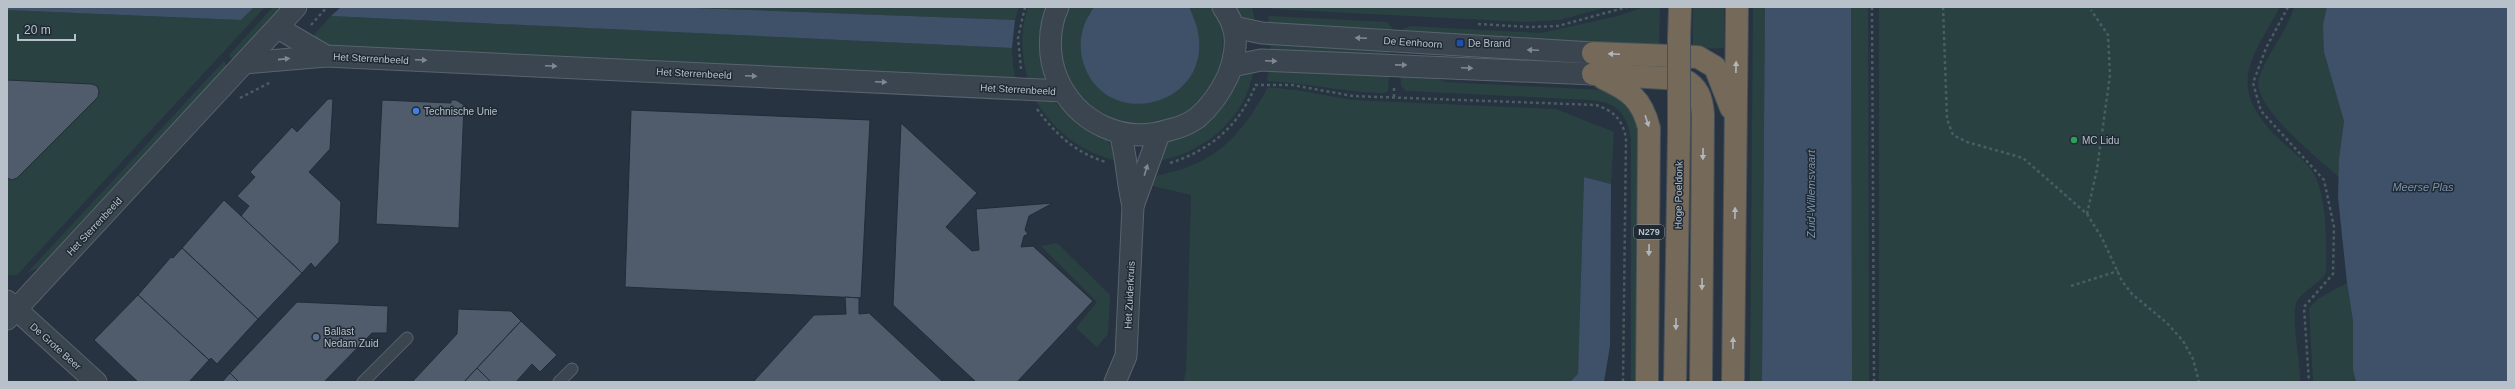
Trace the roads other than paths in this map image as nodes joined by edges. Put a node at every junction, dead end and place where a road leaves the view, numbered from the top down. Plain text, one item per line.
1 (296, 7) edge
2 (1058, 7) edge
3 (1224, 7) edge
4 (1680, 7) edge
5 (1737, 7) edge
6 (1234, 27) junction
7 (278, 28) junction
8 (326, 56) junction
9 (246, 63) junction
10 (1593, 63) junction
11 (1232, 66) junction
12 (1063, 91) junction
13 (1736, 120) junction
14 (1120, 133) junction
15 (1158, 134) junction
16 (1133, 206) junction
17 (10, 310) edge
18 (407, 338) dead end
19 (572, 369) dead end
20 (96, 382) edge
21 (363, 382) edge
22 (559, 382) edge
23 (1115, 382) edge
24 (1647, 382) edge
25 (1675, 382) edge
26 (1701, 382) edge
27 (1732, 382) edge

1 - 7 street, Het Sterrenbeeld
2 - 12 street
3 - 6 street
4 -> 25 highway, Hoge Poeldonk / N279, bridge
13 -> 5 highway
10 -> 6 street, De Eenhoorn
6 - 11 street
7 - 8 street, Het Sterrenbeeld
7 - 9 street, Het Sterrenbeeld
9 -> 8 street, Het Sterrenbeeld
8 -> 12 street, Het Sterrenbeeld
9 - 17 street, Het Sterrenbeeld
11 -> 10 street
13 -> 10 highway
10 -> 24 highway, N279
10 -> 26 highway
11 - 15 street
12 - 14 street
27 -> 13 highway
14 - 15 street
14 - 16 street, Het Zuiderkruis
16 -> 15 street, Het Zuiderkruis
16 - 23 street, Het Zuiderkruis
17 - 20 street, De Grote Beer
18 - 21 lane
19 - 22 lane

